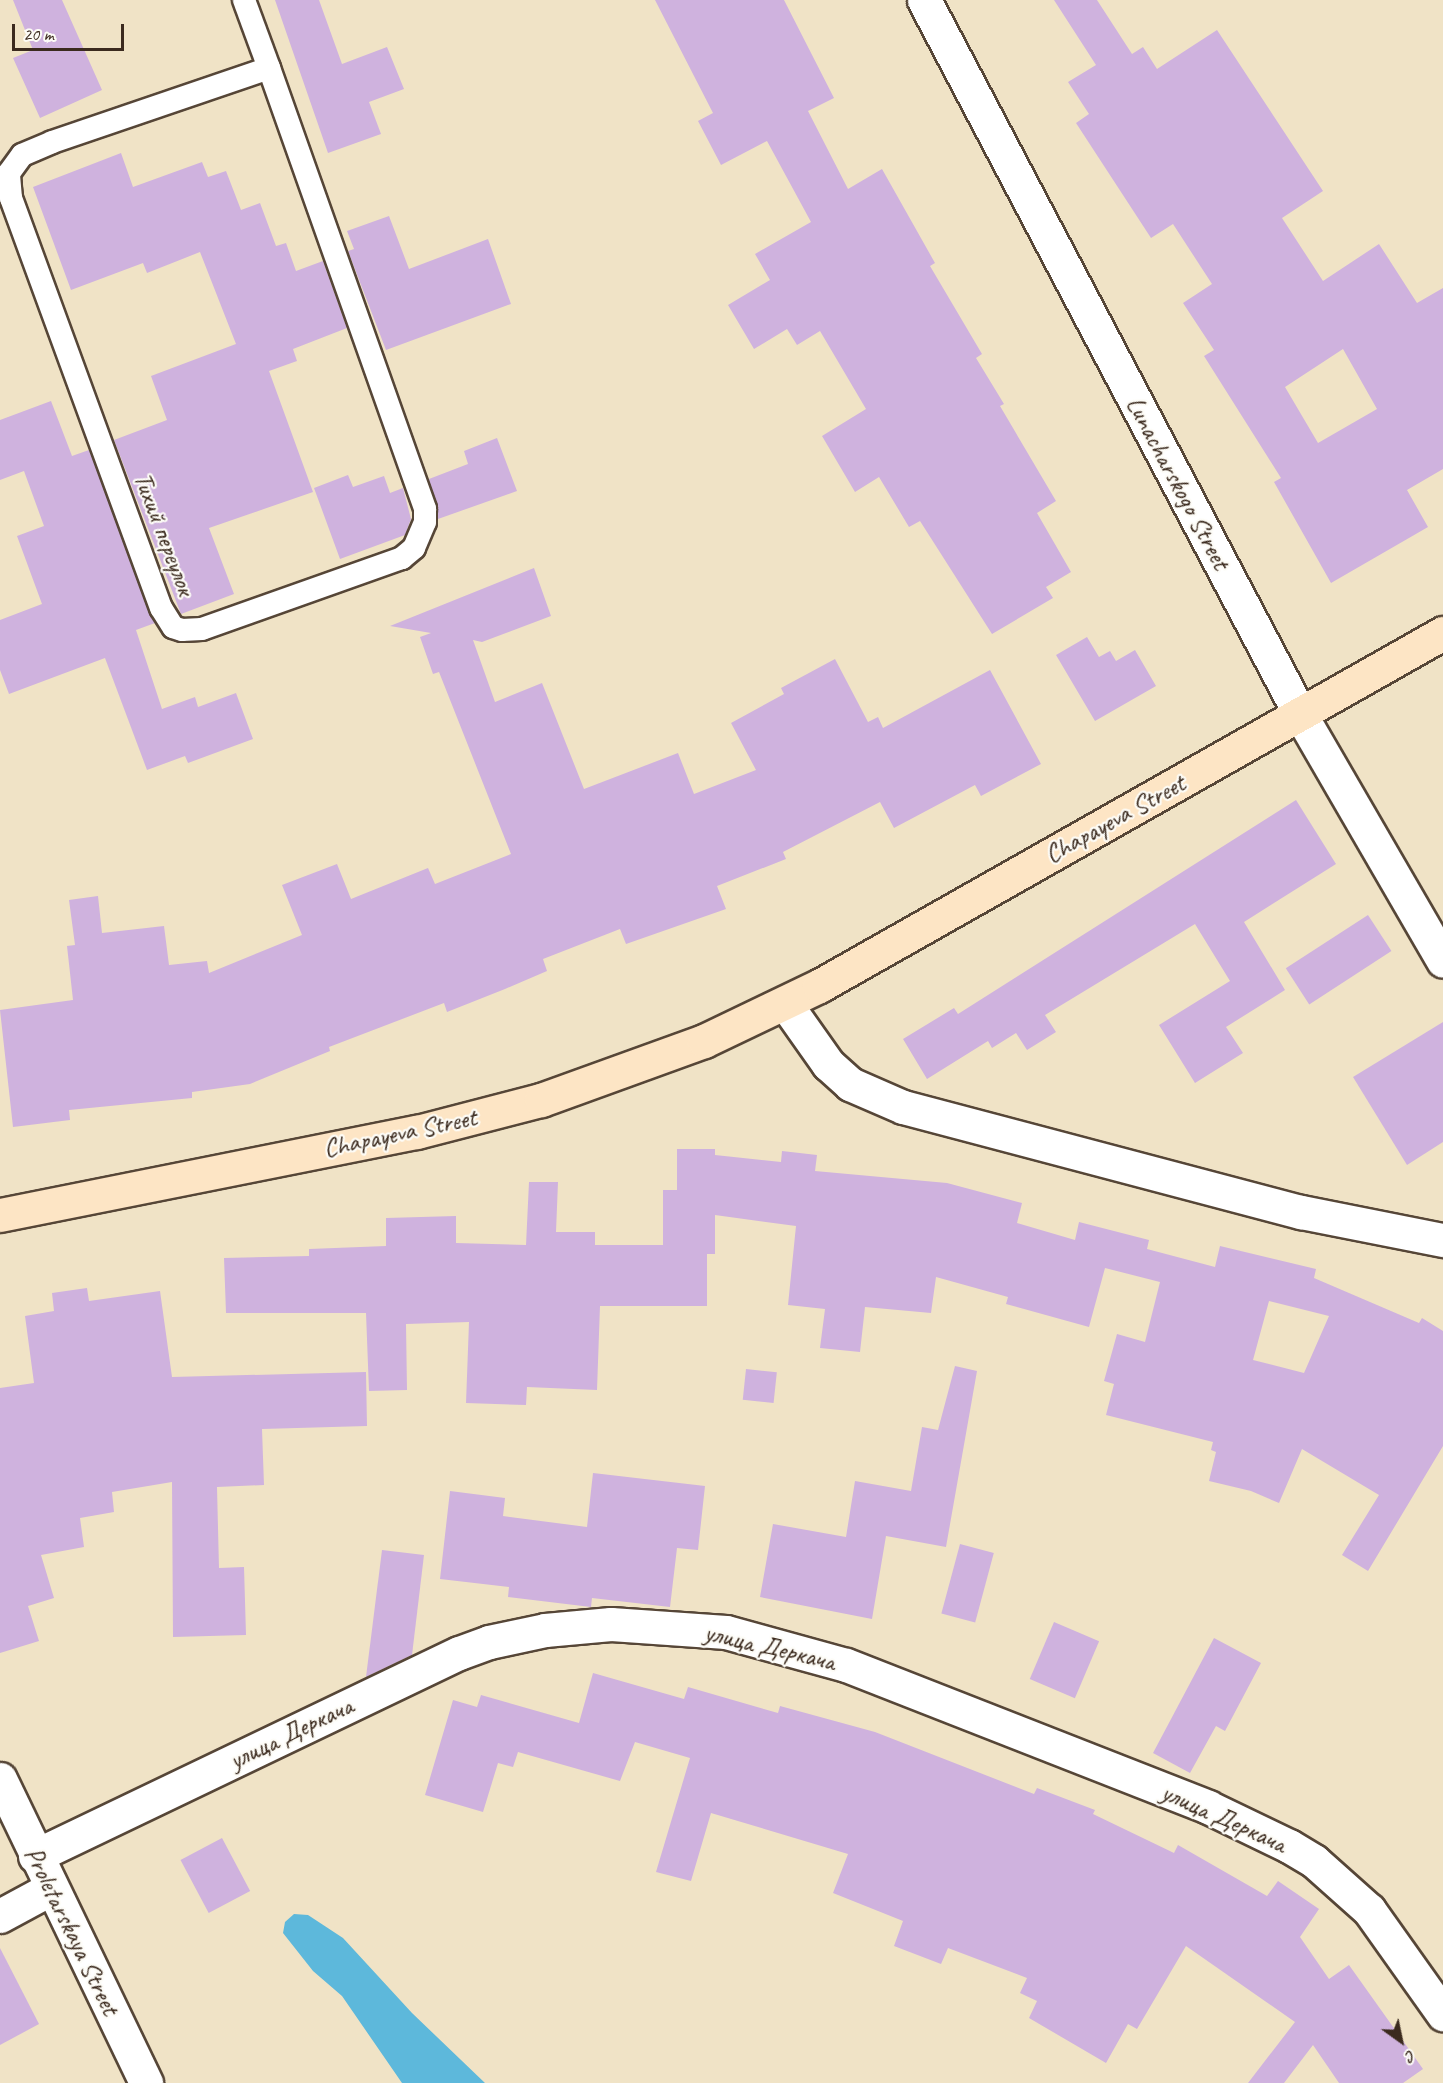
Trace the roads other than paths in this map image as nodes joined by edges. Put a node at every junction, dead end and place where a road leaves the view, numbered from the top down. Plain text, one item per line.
1 (244, 0) edge
2 (924, 0) edge
3 (269, 68) junction
4 (1443, 633) edge
5 (1300, 714) junction
6 (1443, 961) edge
7 (785, 1003) junction
8 (0, 1215) edge
9 (1443, 1240) edge
10 (0, 1779) edge
11 (35, 1856) junction
12 (50, 1889) junction
13 (0, 1916) edge
14 (1443, 2014) edge
15 (146, 2083) edge

1 - 3 lane, Тихий переулок
2 - 5 street, Lunacharskogo Street
3 - 3 lane, Тихий переулок
4 - 5 street, Chapayeva Street
5 - 6 street, Lunacharskogo Street
5 - 7 street, Chapayeva Street
7 - 8 street, Chapayeva Street
7 - 9 street
10 - 11 street, Proletarskaya Street
11 - 12 street, Proletarskaya Street
11 - 14 street, улица Деркача
12 - 13 street
12 - 15 street, Proletarskaya Street

